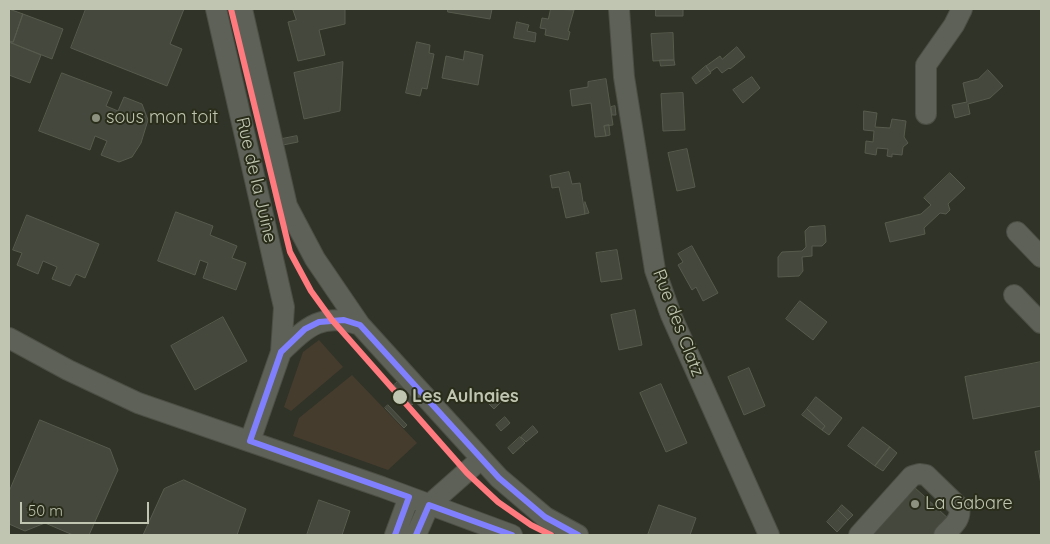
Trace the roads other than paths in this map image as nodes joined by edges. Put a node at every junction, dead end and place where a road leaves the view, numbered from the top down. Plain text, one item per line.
1 (216, 9) edge
2 (242, 9) edge
3 (618, 9) edge
4 (962, 9) edge
5 (926, 114) dead end
6 (1017, 232) dead end
7 (1041, 257) edge
8 (1014, 295) dead end
9 (1041, 323) edge
10 (360, 325) junction
11 (9, 338) edge
12 (281, 352) junction
13 (250, 441) junction
14 (481, 460) junction
15 (409, 497) junction
16 (429, 505) junction
17 (395, 535) edge
18 (416, 535) edge
19 (512, 535) edge
20 (578, 535) edge
21 (768, 535) edge
22 (859, 535) edge
23 (944, 535) edge

1 - 12 street, Rue de la Juine
2 - 10 street, Rue de la Juine
3 - 21 street, Rue des Clatz
4 - 5 street
6 - 7 street
8 - 9 street
10 - 12 street, Rue de la Juine
10 - 14 street, Rue de la Juine
11 - 13 street
12 - 13 street, Rue de la Juine
13 - 15 street
14 - 16 street
14 - 20 street, Rue de la Juine
15 - 16 street
15 - 17 street
16 - 18 street
16 - 19 street
22 - 23 street

